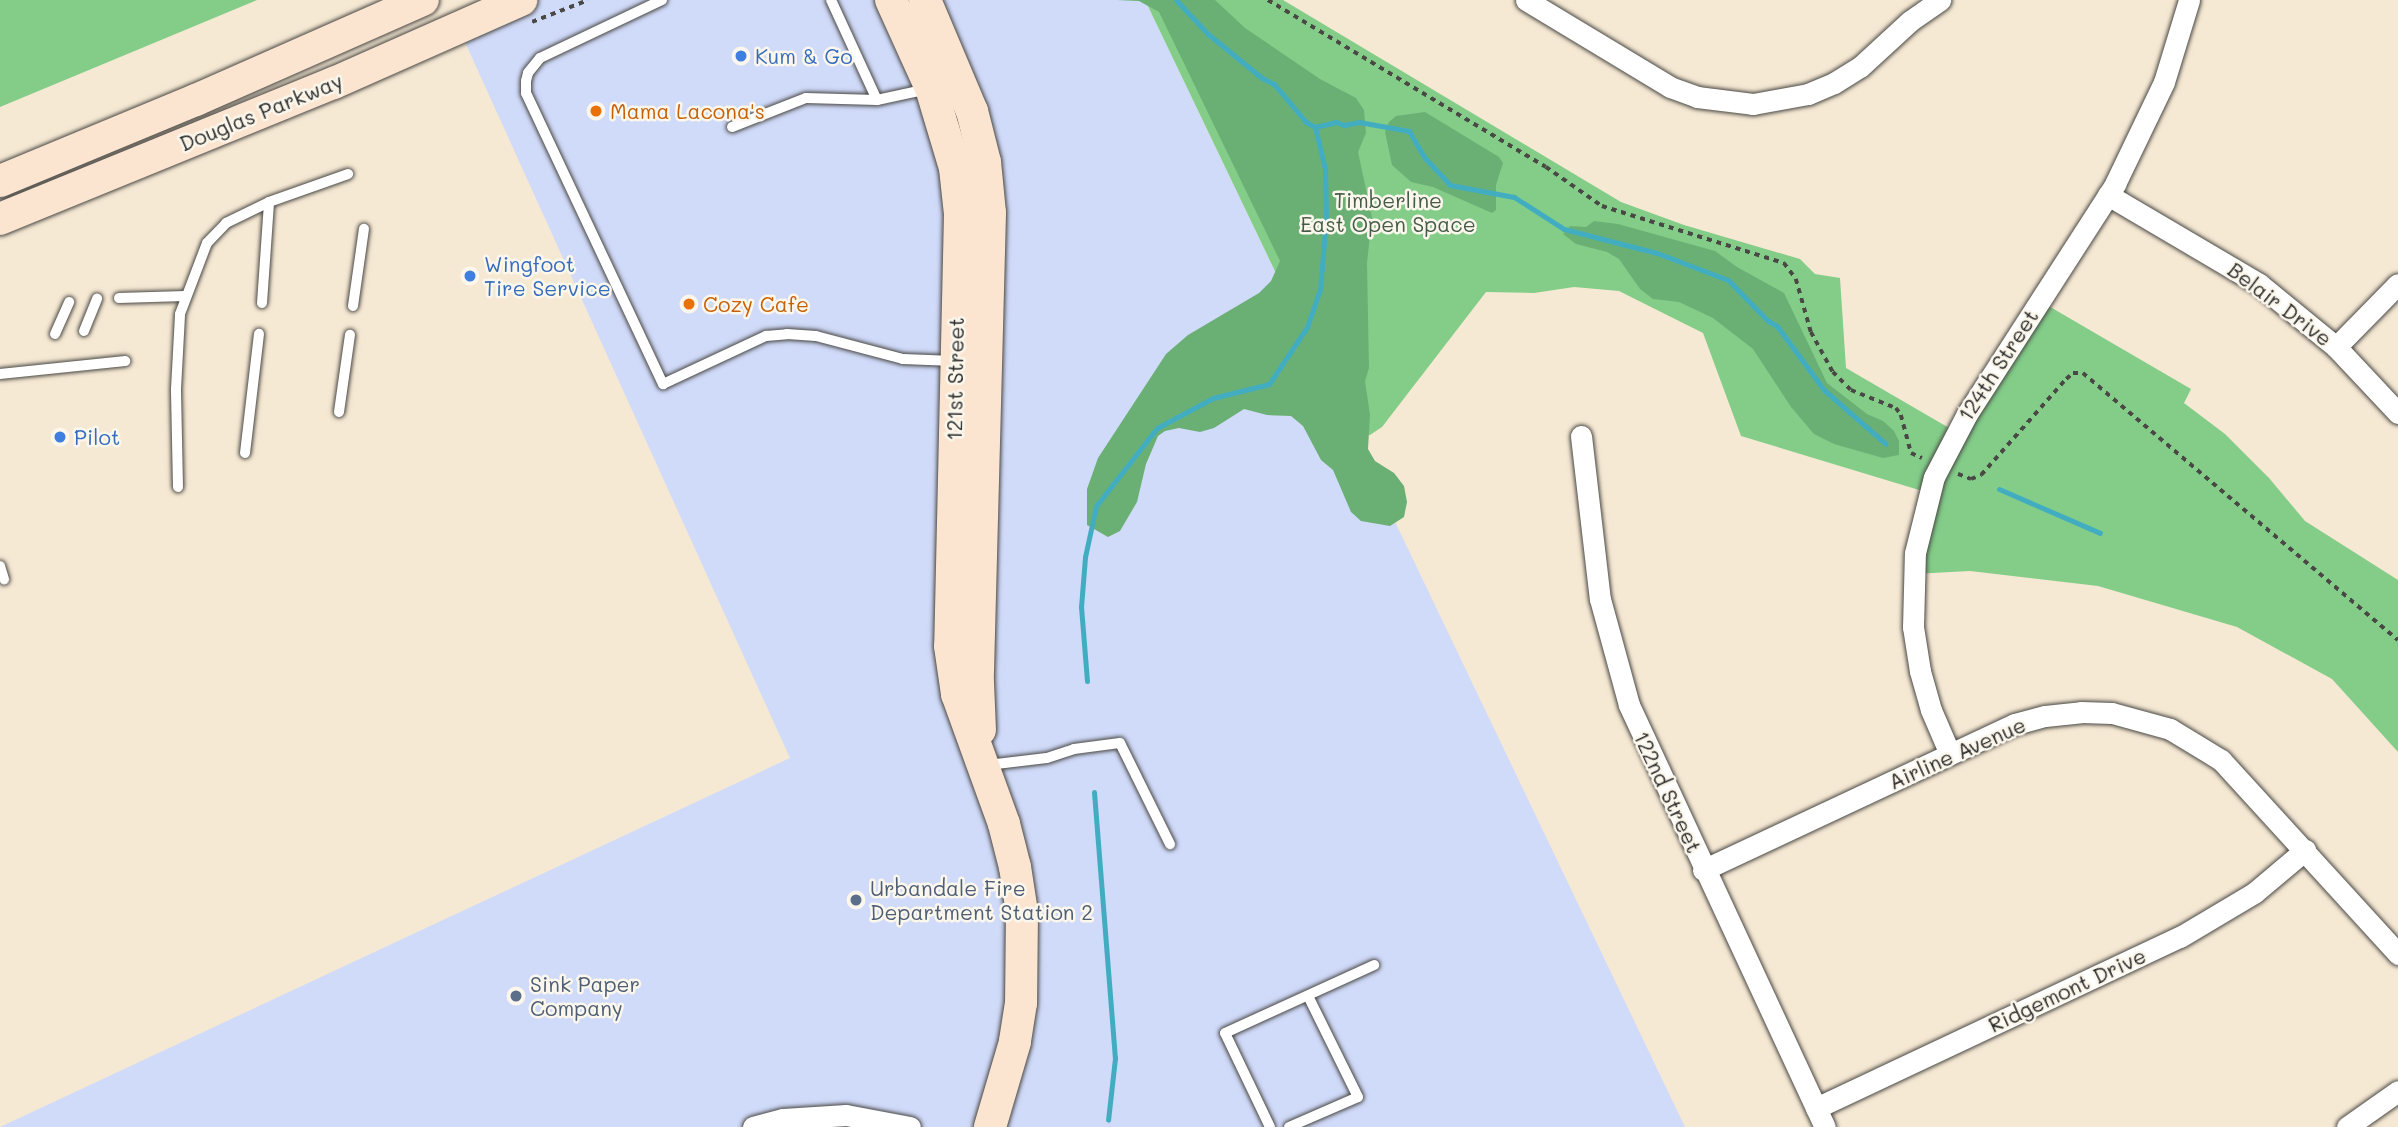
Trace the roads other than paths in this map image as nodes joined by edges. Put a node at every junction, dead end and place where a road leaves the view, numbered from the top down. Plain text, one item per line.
1 (423, 0) edge
2 (521, 0) edge
3 (662, 0) edge
4 (831, 0) edge
5 (891, 0) edge
6 (925, 0) edge
7 (1526, 0) edge
8 (1940, 0) edge
9 (2189, 0) edge
10 (931, 88) junction
11 (877, 100) junction
12 (732, 127) dead end
13 (348, 174) dead end
14 (0, 181) edge
15 (2108, 195) junction
16 (269, 202) junction
17 (0, 219) edge
18 (364, 229) dead end
19 (2398, 284) edge
20 (185, 296) junction
21 (97, 298) dead end
22 (119, 298) dead end
23 (69, 302) dead end
24 (262, 303) dead end
25 (353, 306) dead end
26 (84, 331) dead end
27 (55, 334) dead end
28 (259, 334) dead end
29 (351, 335) dead end
30 (2336, 347) junction
31 (75, 354) dead end
32 (45, 357) dead end
33 (125, 361) dead end
34 (970, 362) junction
35 (70, 367) junction
36 (39, 371) junction
37 (0, 374) edge
38 (339, 412) dead end
39 (2398, 413) edge
40 (1581, 436) dead end
41 (245, 453) dead end
42 (178, 488) dead end
43 (0, 566) edge
44 (4, 579) dead end
45 (1950, 754) junction
46 (981, 766) junction
47 (1170, 844) dead end
48 (2305, 850) junction
49 (1703, 870) junction
50 (2398, 954) edge
51 (1374, 965) dead end
52 (1308, 996) junction
53 (2398, 1091) edge
54 (1821, 1118) edge
55 (753, 1127) edge
56 (911, 1127) edge
57 (990, 1127) edge
58 (1270, 1127) edge
59 (1289, 1127) edge
60 (2347, 1127) edge

1 - 14 street, Douglas Parkway
2 - 17 street, Douglas Parkway
3 - 34 lane
4 - 11 lane
5 - 10 street, 121st Street
6 - 34 street, 121st Street
7 - 8 street
9 - 15 street, 124th Street
10 - 11 lane
10 - 34 street, 121st Street
11 - 12 lane
13 - 16 lane
15 - 30 street, Belair Drive
15 - 45 street, 124th Street
16 - 20 lane
16 - 24 lane
18 - 25 lane
19 - 30 street
20 - 22 lane
20 - 42 lane
21 - 26 lane
23 - 27 lane
28 - 41 lane
29 - 38 lane
30 - 39 street, Belair Drive
31 - 35 lane
32 - 36 lane
33 - 35 lane
34 - 46 street, 121st Street
35 - 36 lane
36 - 37 lane
40 - 49 street, 122nd Street
43 - 44 lane
45 - 48 street, Airline Avenue
45 - 49 street, Airline Avenue
46 - 47 lane
46 - 57 street, 121st Street
48 - 50 street
48 - 54 street, Ridgemont Drive
49 - 54 street, 122nd Street
51 - 52 lane
52 - 58 lane
52 - 59 lane
53 - 60 street
55 - 56 street

